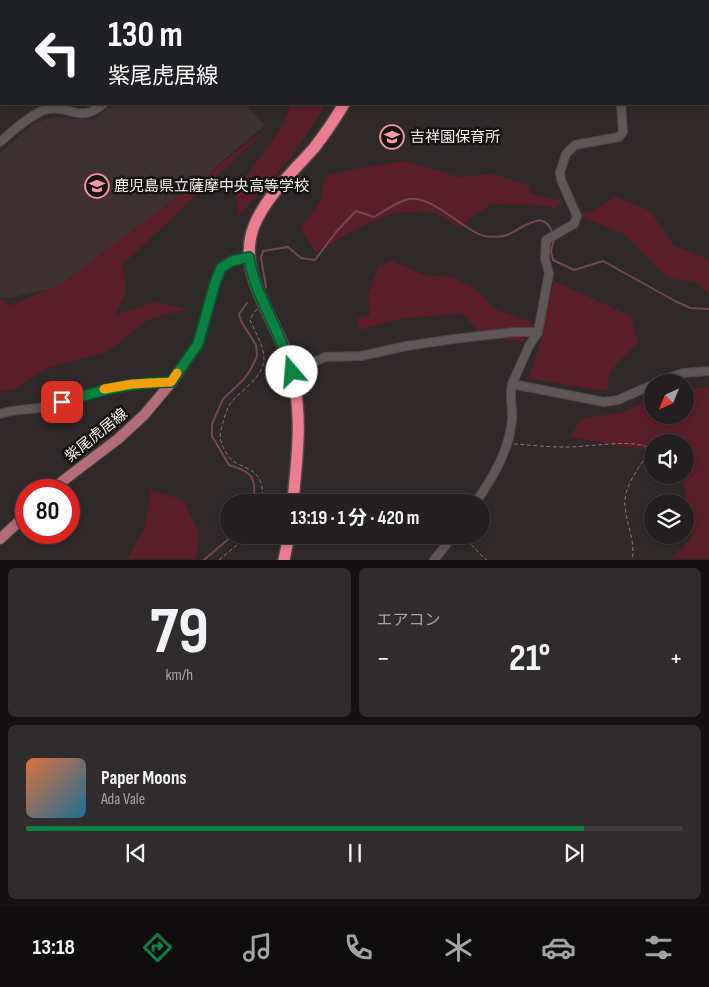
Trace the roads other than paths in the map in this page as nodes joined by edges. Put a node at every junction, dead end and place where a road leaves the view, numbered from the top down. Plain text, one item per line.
1 (102, 105) edge
2 (343, 105) edge
3 (621, 105) edge
4 (47, 106) edge
5 (0, 142) edge
6 (249, 257) junction
7 (538, 332) junction
8 (709, 371) edge
9 (292, 372) junction
10 (680, 374) edge
11 (171, 382) junction
12 (512, 384) junction
13 (644, 388) edge
14 (0, 414) edge
15 (65, 479) edge
16 (293, 494) edge
17 (481, 494) edge
18 (15, 525) edge
19 (0, 539) edge
20 (287, 544) edge
21 (447, 544) edge
22 (284, 560) edge
23 (434, 560) edge

1 - 4 street
2 - 6 highway
3 - 7 street
4 - 5 street
6 - 9 highway
6 - 11 main road, 紫尾虎居線
7 - 9 street
7 - 12 street
8 - 10 street
9 - 16 highway
11 - 14 street
11 - 15 main road, 紫尾虎居線
12 - 13 street
12 - 17 street
18 - 19 main road
20 - 22 highway
21 - 23 street

